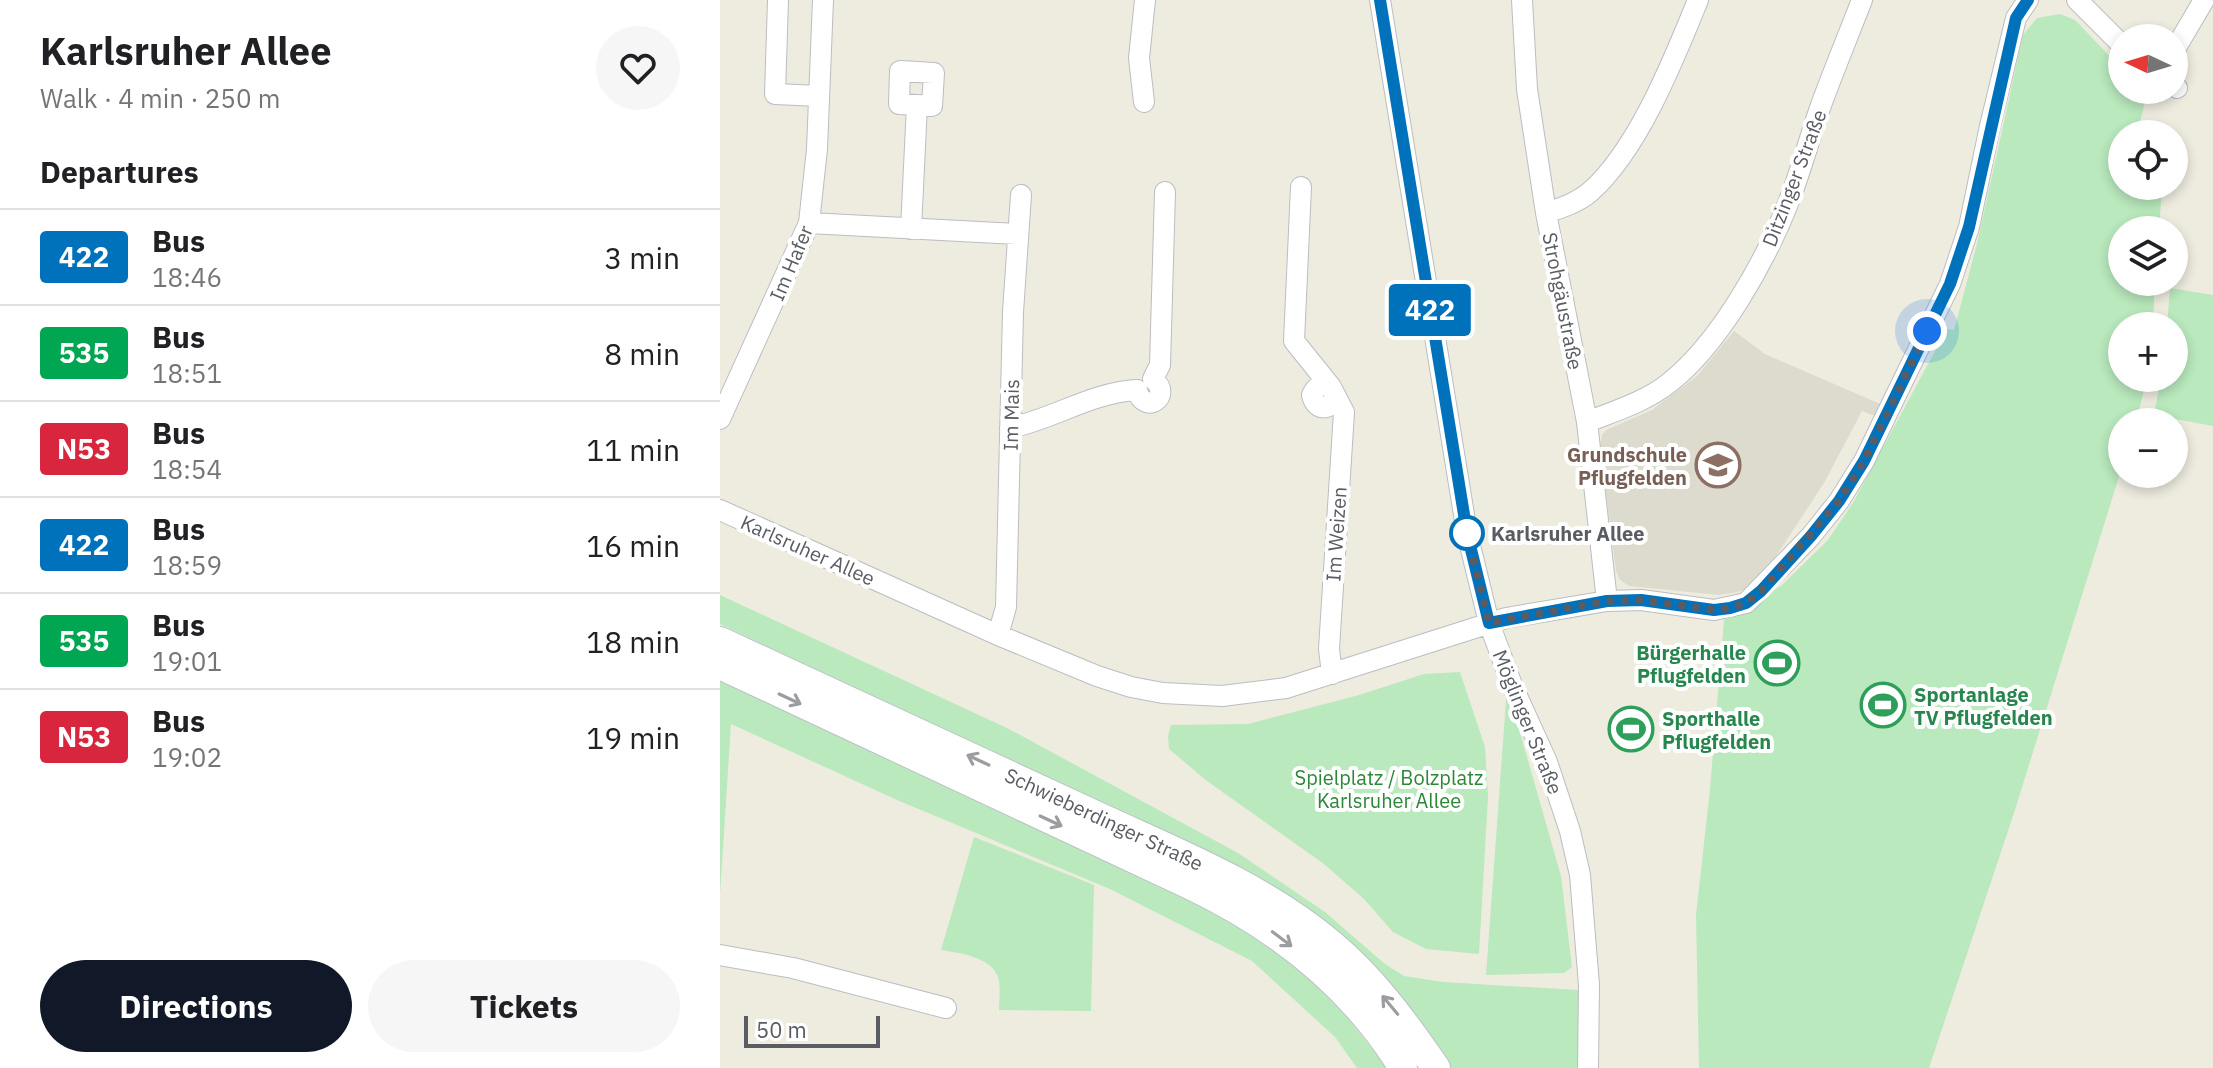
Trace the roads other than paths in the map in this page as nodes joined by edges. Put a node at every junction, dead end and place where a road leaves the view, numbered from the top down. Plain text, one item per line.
1 (778, 0) edge
2 (823, 0) edge
3 (1145, 0) edge
4 (1380, 0) edge
5 (1522, 0) edge
6 (1698, 0) edge
7 (1862, 0) edge
8 (2028, 0) edge
9 (2204, 0) edge
10 (2084, 2) edge
11 (2188, 27) edge
12 (2108, 29) edge
13 (819, 96) junction
14 (1144, 102) dead end
15 (917, 105) dead end
16 (1301, 187) dead end
17 (1165, 192) dead end
18 (1021, 195) dead end
19 (1546, 213) junction
20 (809, 223) junction
21 (911, 229) junction
22 (1017, 234) junction
23 (720, 419) edge
24 (1587, 422) junction
25 (1010, 428) junction
26 (720, 510) edge
27 (1607, 601) junction
28 (1489, 623) junction
29 (998, 635) junction
30 (720, 641) edge
31 (720, 665) edge
32 (1332, 674) junction
33 (720, 955) edge
34 (946, 1008) dead end
35 (1403, 1068) edge
36 (1436, 1068) edge
37 (1588, 1068) edge

1 - 13 street
2 - 13 street, Im Hafer
3 - 14 street
4 - 28 street, Möglinger Straße
5 - 19 street, Strohgäustraße
6 - 19 street
7 - 24 street, Ditzinger Straße
8 - 27 street, Karlsruher Allee
9 - 11 street
10 - 12 street
13 - 20 street, Im Hafer
15 - 21 street
16 - 32 street, Im Weizen
17 - 25 street
18 - 22 street, Im Mais
19 - 24 street, Strohgäustraße
20 - 21 street
20 - 23 street, Im Hafer
21 - 22 street
22 - 25 street, Im Mais
24 - 27 street, Strohgäustraße
25 - 29 street, Im Mais
26 - 29 street, Karlsruher Allee
27 - 28 street, Karlsruher Allee
28 - 32 street, Karlsruher Allee
28 - 37 street, Möglinger Straße
29 - 32 street, Karlsruher Allee
36 -> 30 main road, Schwieberdinger Straße
31 -> 35 main road, Schwieberdinger Straße
33 - 34 street

